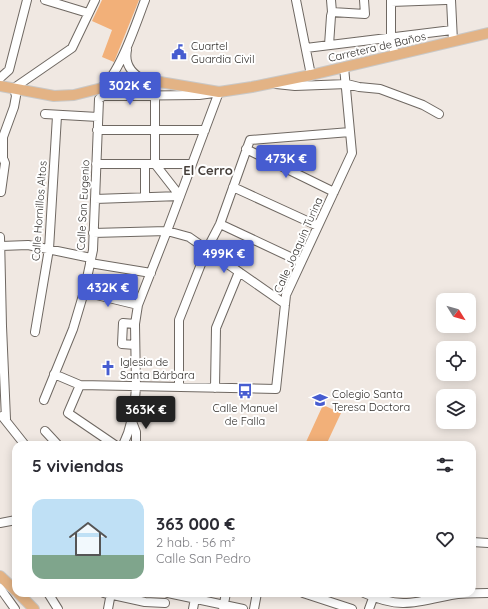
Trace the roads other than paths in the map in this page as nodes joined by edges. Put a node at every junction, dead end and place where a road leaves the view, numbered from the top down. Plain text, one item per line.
1 (27, 0) edge
2 (45, 0) edge
3 (95, 0) edge
4 (145, 0) edge
5 (296, 0) edge
6 (331, 0) edge
7 (364, 0) edge
8 (446, 0) edge
9 (451, 0) edge
10 (391, 1) edge
11 (332, 12) junction
12 (88, 13) junction
13 (452, 30) junction
14 (488, 33) edge
15 (391, 38) junction
16 (453, 41) junction
17 (329, 45) junction
18 (127, 47) junction
19 (306, 48) junction
20 (395, 55) junction
21 (122, 57) junction
22 (344, 67) junction
23 (130, 69) junction
24 (311, 75) junction
25 (0, 78) edge
26 (149, 81) junction
27 (126, 83) junction
28 (272, 83) junction
29 (347, 84) junction
30 (0, 86) edge
31 (14, 88) junction
32 (219, 92) junction
33 (97, 95) junction
34 (155, 95) junction
35 (45, 114) dead end
36 (439, 114) dead end
37 (57, 116) junction
38 (98, 117) junction
39 (97, 130) junction
40 (155, 130) junction
41 (205, 130) junction
42 (350, 132) junction
43 (246, 149) junction
44 (96, 164) junction
45 (145, 164) junction
46 (154, 164) junction
47 (192, 164) junction
48 (233, 187) junction
49 (1, 192) dead end
50 (334, 192) junction
51 (180, 196) junction
52 (145, 197) junction
53 (95, 199) junction
54 (220, 224) junction
55 (318, 226) junction
56 (168, 231) junction
57 (93, 233) junction
58 (0, 237) edge
59 (0, 246) edge
60 (49, 249) junction
61 (207, 249) junction
62 (90, 261) junction
63 (301, 262) junction
64 (239, 272) junction
65 (151, 273) junction
66 (84, 292) junction
67 (285, 304) junction
68 (138, 306) junction
69 (135, 324) junction
70 (35, 332) dead end
71 (135, 345) junction
72 (54, 374) junction
73 (80, 386) junction
74 (136, 387) junction
75 (179, 387) junction
76 (215, 388) junction
77 (44, 400) dead end
78 (3, 416) edge
79 (131, 419) junction
80 (45, 431) dead end
81 (22, 441) edge
82 (54, 441) edge
83 (109, 441) edge
84 (125, 441) edge
85 (136, 441) edge
86 (12, 521) edge
87 (1, 523) edge
88 (476, 542) edge
89 (488, 543) edge
90 (0, 576) edge
91 (12, 587) edge
92 (0, 588) edge
93 (476, 593) edge
94 (488, 593) edge
95 (22, 597) edge
96 (50, 597) edge
97 (109, 597) edge
98 (123, 597) edge
99 (196, 597) edge
100 (198, 597) edge
101 (225, 597) edge
102 (256, 597) edge
103 (315, 597) edge
104 (444, 597) edge
105 (373, 598) joint
106 (164, 606) edge
107 (223, 607) edge
108 (15, 609) edge
109 (34, 609) edge
110 (58, 609) edge
111 (108, 609) edge
112 (193, 609) edge
113 (243, 609) edge
114 (254, 609) edge
115 (352, 609) edge
116 (369, 609) edge

1 - 25 street
2 - 12 street
3 - 12 street
4 - 18 street
5 - 19 street
6 - 11 street
7 - 11 street
8 - 10 street
9 - 13 street
10 - 15 street
11 - 17 street
12 - 31 street
13 - 15 street, Carretera de Baños
13 - 16 street
14 - 16 main road, Carretera de Baños
15 - 17 street, Carretera de Baños
15 - 20 street
16 - 20 main road, Carretera de Baños
17 - 19 street, Carretera de Baños
18 - 21 street
18 - 23 street
19 - 24 street
20 - 22 main road, Carretera de Baños
21 - 27 street
21 - 33 street
22 - 24 main road, Carretera de Baños
22 - 29 street, Calle Joaquín Turina
23 - 26 street
23 - 27 street
24 - 28 main road, Carretera de Baños
26 - 27 main road, Carretera de Baños
26 - 32 main road, Carretera de Baños
26 - 34 street
27 - 33 main road, Carretera de Baños
28 - 29 street, Carretera de Baños
28 - 32 main road, Carretera de Baños
29 - 36 street, Carretera de Baños
29 - 42 street, Calle Joaquín Turina
30 - 31 main road, Carretera de Baños
31 - 33 main road, Carretera de Baños
31 - 49 street
32 - 34 street
32 - 41 street
33 - 34 street
33 - 38 street, Calle San Eugenio
34 - 40 street
35 - 37 street
37 - 38 street
37 - 60 street, Calle Hornillos Altos
38 - 39 street, Calle San Eugenio
39 - 40 street
39 - 44 street, Calle San Eugenio
40 - 41 street
40 - 46 street
41 - 47 street
42 - 43 street
42 - 50 street, Calle Joaquín Turina
43 - 48 street
43 - 50 street
44 - 45 street
44 - 53 street, Calle San Eugenio
45 - 46 street
45 - 52 street
46 - 47 street
46 - 51 street
47 - 51 street
48 - 54 street
48 - 55 street
50 - 55 street, Calle Joaquín Turina
51 - 52 street
51 - 56 street
52 - 53 street
53 - 57 street, Calle San Eugenio
54 - 61 street
54 - 63 street
55 - 63 street, Calle Joaquín Turina
56 - 57 street
56 - 61 street
56 - 65 street
57 - 62 street, Calle San Eugenio
58 - 59 street
59 - 60 street
59 - 78 street
60 - 62 street
60 - 70 street, Calle Hornillos Altos
61 - 64 street
61 - 75 street
62 - 65 street
62 - 66 street, Calle San Eugenio
63 - 67 street, Calle Joaquín Turina
64 - 67 street
64 - 76 street
65 - 68 street
66 - 68 street
66 - 72 street, Calle San Eugenio
67 - 76 street, Calle Joaquín Turina
68 - 69 street
69 - 71 street
69 - 71 street
71 - 74 street
72 - 73 street
72 - 77 street, Calle San Eugenio
73 - 74 street
73 - 83 street
74 - 75 street
74 - 79 street
75 - 76 street
78 - 81 street
79 - 84 street
79 - 85 street
80 - 82 street
86 - 87 street
88 - 89 street
90 - 91 main road
92 - 108 street
93 - 94 street
95 - 109 main road
96 - 110 street
97 - 111 street
98 - 106 street
99 - 112 street
100 - 107 street
101 - 107 street
102 - 114 street
103 - 115 street
104 - 105 street
105 - 116 street
107 - 113 street

